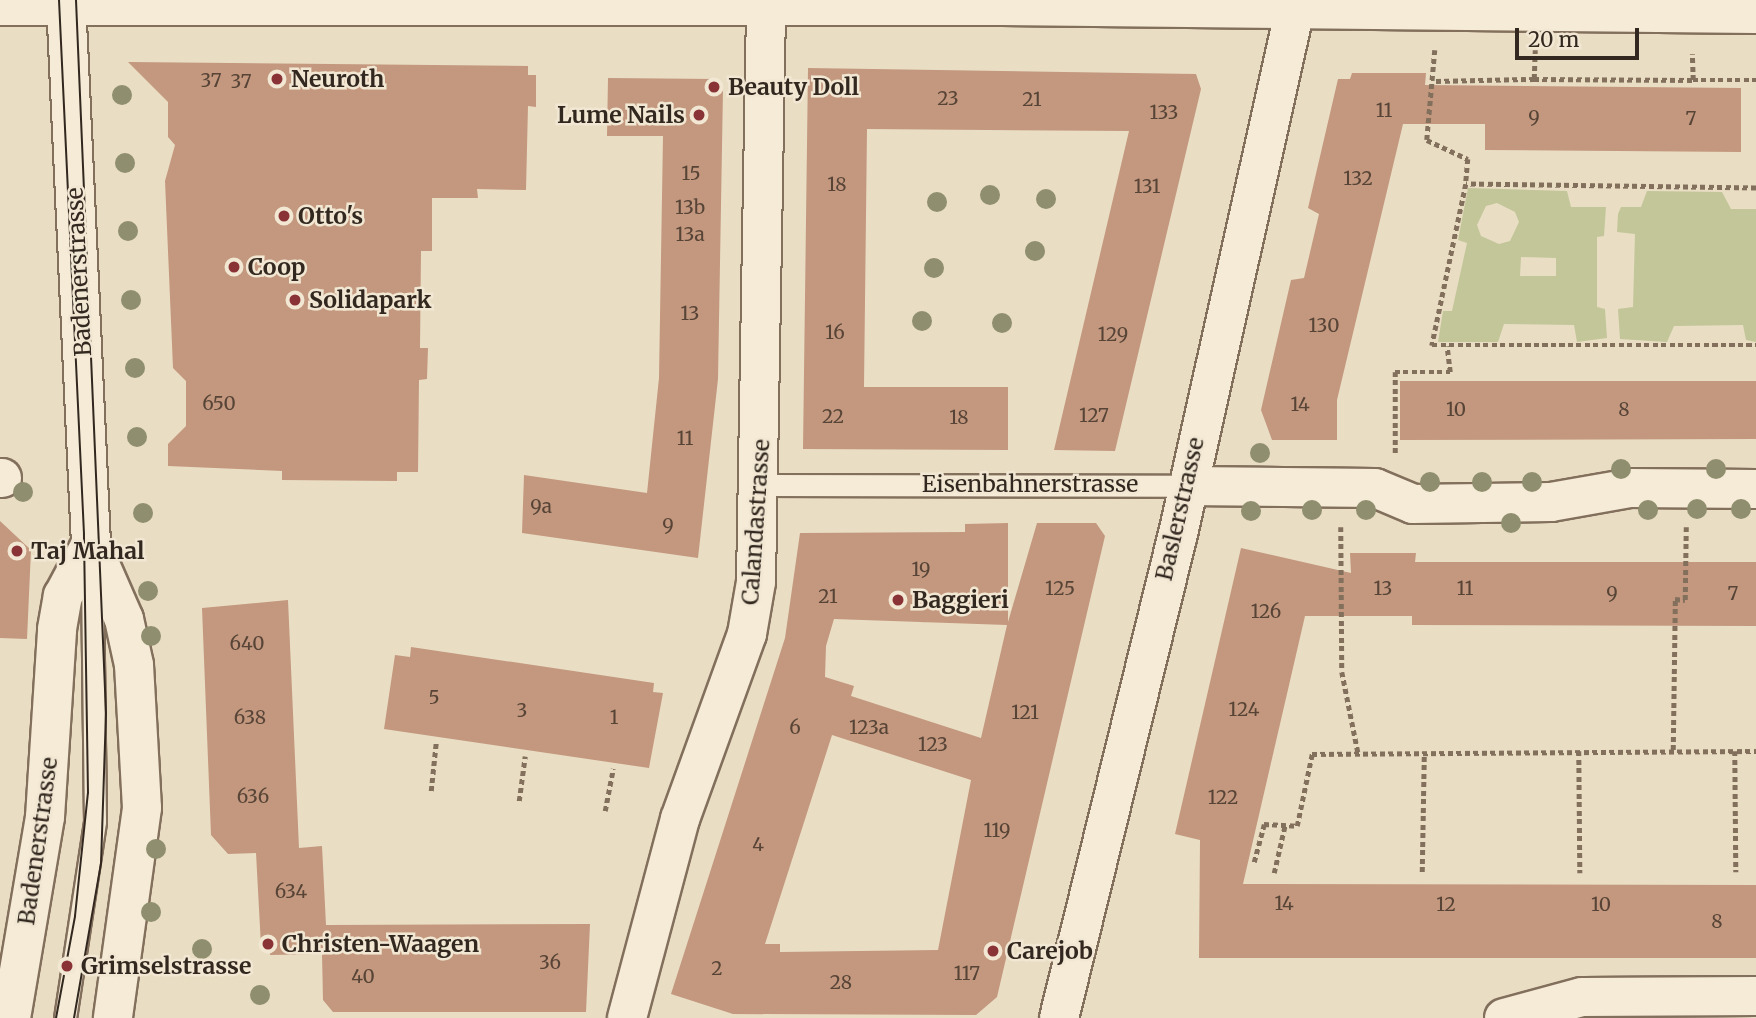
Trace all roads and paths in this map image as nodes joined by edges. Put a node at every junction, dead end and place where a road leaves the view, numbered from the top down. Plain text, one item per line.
1 (66, 3) edge
2 (1296, 4) edge
3 (0, 6) edge
4 (766, 7) junction
5 (1756, 14) edge
6 (1435, 49) dead end
7 (1535, 49) dead end
8 (1692, 50) dead end
9 (1534, 79) junction
10 (1693, 80) junction
11 (1756, 80) edge
12 (1436, 81) junction
13 (1466, 184) junction
14 (1756, 188) edge
15 (1756, 345) edge
16 (1447, 346) junction
17 (762, 485) junction
18 (1188, 486) junction
19 (1341, 487) junction
20 (1687, 488) junction
21 (1756, 489) edge
22 (1394, 496) junction
23 (91, 544) junction
24 (436, 743) dead end
25 (1673, 750) junction
26 (1579, 751) junction
27 (1735, 751) junction
28 (1756, 751) edge
29 (1357, 752) junction
30 (1423, 752) junction
31 (525, 756) dead end
32 (612, 769) dead end
33 (431, 791) dead end
34 (519, 801) dead end
35 (606, 811) dead end
36 (1285, 825) junction
37 (1254, 862) dead end
38 (1422, 872) dead end
39 (1736, 872) dead end
40 (1274, 873) dead end
41 (1580, 873) dead end
42 (1756, 996) edge
43 (11, 1018) edge
44 (65, 1018) edge
45 (113, 1018) edge
46 (627, 1018) edge
47 (1059, 1018) edge
48 (1504, 1018) edge

1 - 3 street
1 - 4 street
1 - 23 street, Badenerstrasse
2 - 4 street
2 - 5 street
2 - 18 street, Baslerstrasse
4 - 17 street, Calandastrasse
6 - 12 path
7 - 9 path
8 - 10 path
9 - 10 path
9 - 12 path
10 - 11 path
12 - 13 path
13 - 14 path
13 - 16 path
15 - 16 path
16 - 22 path
17 - 18 lane, Eisenbahnerstrasse
17 - 46 street, Calandastrasse
18 - 19 street, Eisenbahnerstrasse
18 - 47 street, Baslerstrasse
19 - 22 street, Eisenbahnerstrasse
19 - 29 path
20 - 21 street, Eisenbahnerstrasse
20 - 22 street, Eisenbahnerstrasse
20 - 25 path
23 - 43 street, Badenerstrasse
23 - 44 lane, Badenerstrasse
23 - 45 street, Badenerstrasse
24 - 33 path
25 - 26 path
25 - 27 path
26 - 30 path
26 - 41 path
27 - 28 path
27 - 39 path
29 - 30 path
29 - 36 path
30 - 38 path
31 - 34 path
32 - 35 path
36 - 37 path
36 - 40 path
42 - 48 street

